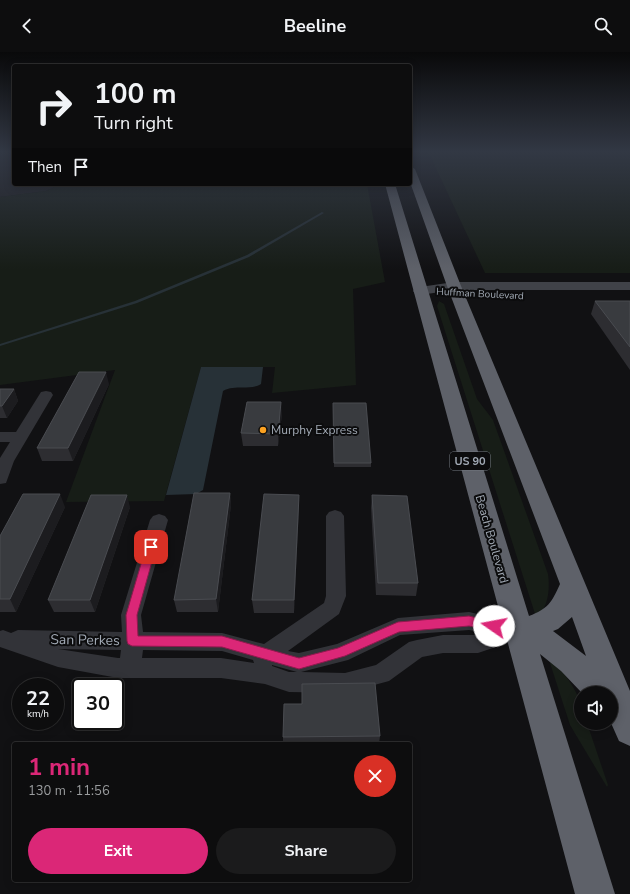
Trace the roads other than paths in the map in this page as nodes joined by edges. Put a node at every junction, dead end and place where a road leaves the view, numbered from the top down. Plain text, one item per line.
1 (392, 190) edge
2 (418, 190) edge
3 (630, 286) edge
4 (456, 290) junction
5 (420, 291) junction
6 (630, 296) edge
7 (46, 395) dead end
8 (0, 437) edge
9 (19, 437) junction
10 (0, 479) edge
11 (334, 516) dead end
12 (159, 520) dead end
13 (573, 584) junction
14 (519, 631) junction
15 (2, 639) edge
16 (132, 641) junction
17 (267, 654) junction
18 (130, 668) junction
19 (256, 673) junction
20 (594, 686) edge
21 (609, 686) edge
22 (595, 894) edge

1 - 5 highway, Beach Boulevard / US 90
2 - 4 highway
3 - 4 street, Huffman Boulevard
4 - 5 street, Huffman Boulevard
4 - 6 street, Huffman Boulevard
4 - 13 highway
5 - 14 highway, Beach Boulevard / US 90
7 - 9 street
8 - 9 street
9 - 10 street
11 - 17 street
12 - 16 street
13 - 14 highway
13 - 21 highway
14 - 17 street, San Perkes
14 - 19 street
14 - 20 highway
14 - 22 highway, Beach Boulevard / US 90
15 - 16 street, San Perkes
15 - 18 street
16 - 17 street, San Perkes
16 - 18 street
17 - 19 street
18 - 19 street

